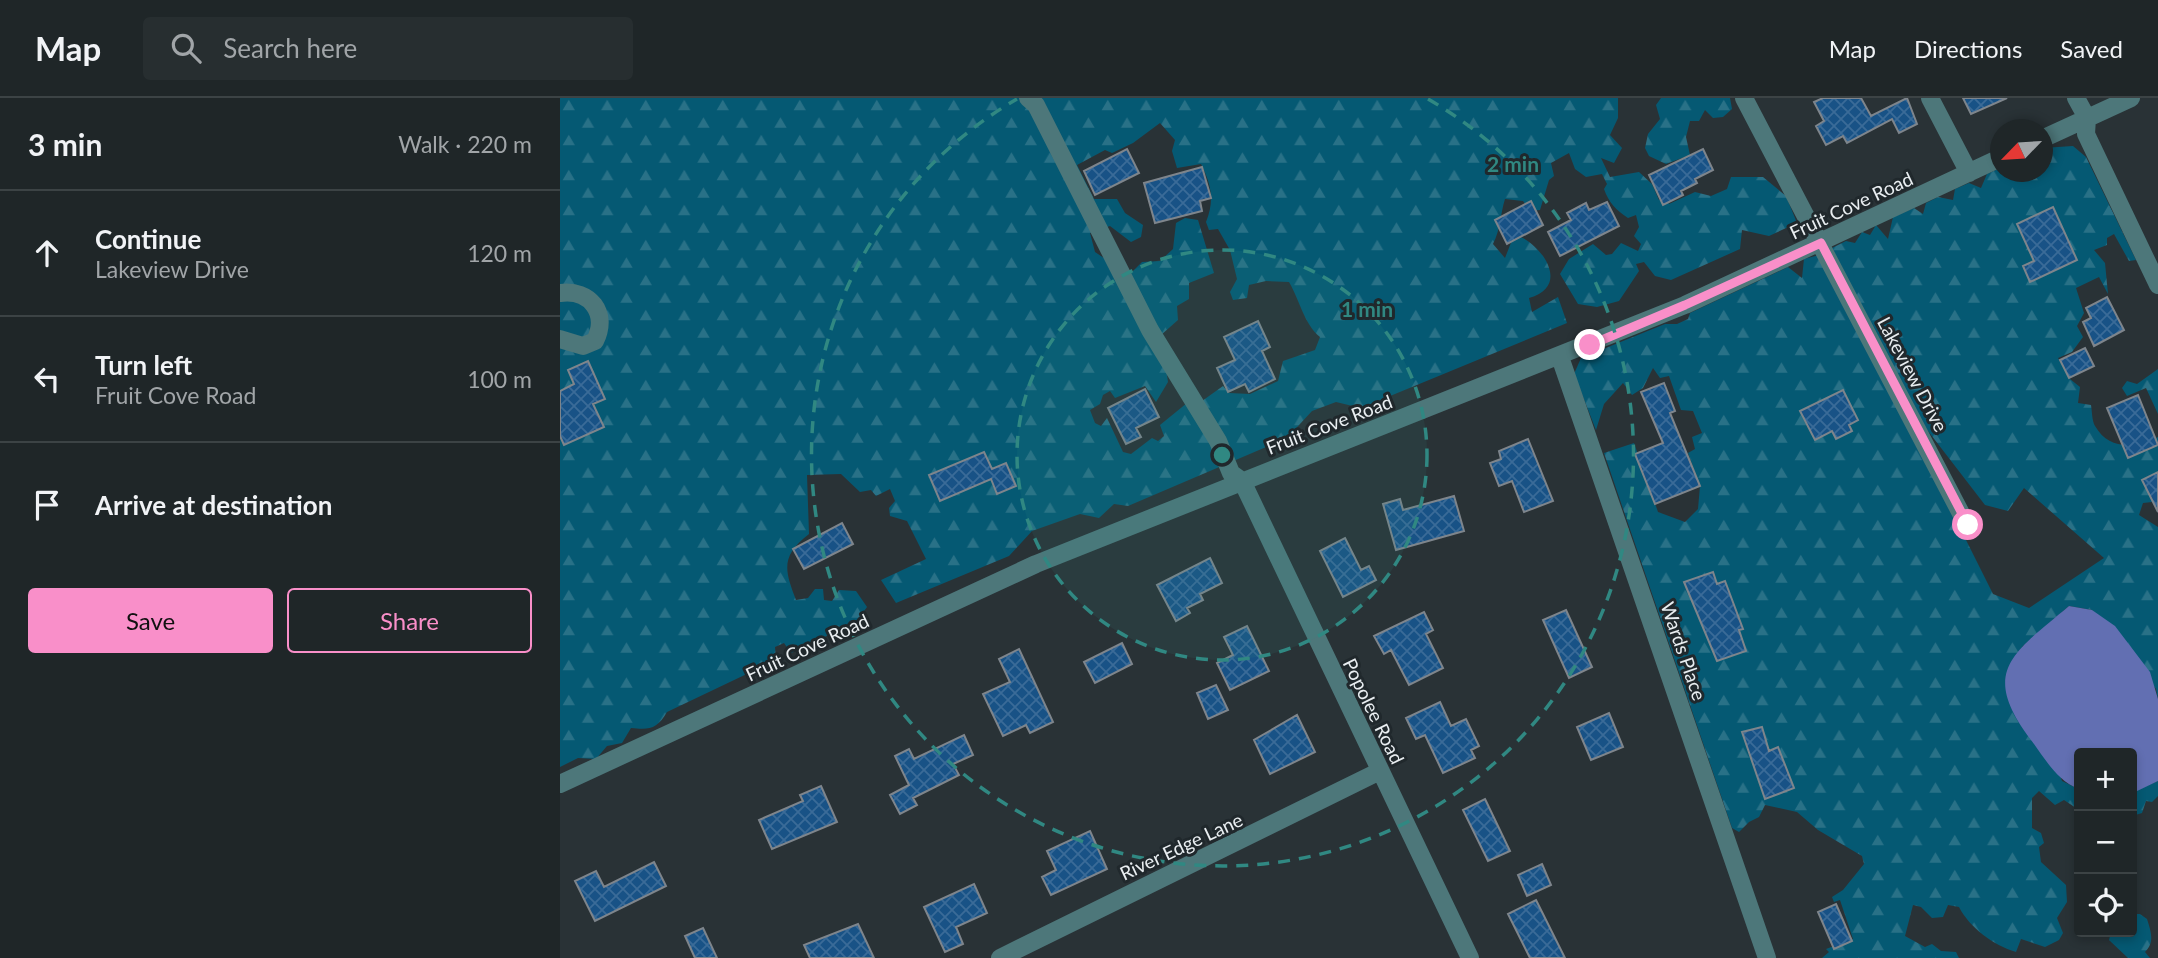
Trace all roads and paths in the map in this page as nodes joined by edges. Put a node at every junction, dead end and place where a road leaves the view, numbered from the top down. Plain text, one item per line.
1 (1028, 98) edge
2 (1744, 98) edge
3 (1930, 98) edge
4 (2076, 98) edge
5 (2131, 98) edge
6 (2087, 118) junction
7 (2053, 134) edge
8 (1990, 163) edge
9 (1969, 173) junction
10 (1821, 243) junction
11 (2158, 285) edge
12 (560, 293) edge
13 (560, 339) edge
14 (1560, 357) junction
15 (1242, 481) junction
16 (1968, 525) dead end
17 (1380, 771) junction
18 (560, 784) edge
19 (1000, 958) edge
20 (1470, 958) edge
21 (1767, 958) edge

1 - 15 street, Popolee Road
2 - 10 street, Lakeview Drive
3 - 9 street
4 - 6 street
5 - 6 street
6 - 7 street
6 - 11 street
8 - 9 street, Fruit Cove Road
9 - 10 street, Fruit Cove Road
10 - 14 street, Fruit Cove Road
10 - 16 street, Lakeview Drive
12 - 13 street
14 - 15 street, Fruit Cove Road
14 - 21 street, Wards Place
15 - 17 street, Popolee Road
15 - 18 street, Fruit Cove Road
17 - 19 street, River Edge Lane
17 - 20 street, Popolee Road

